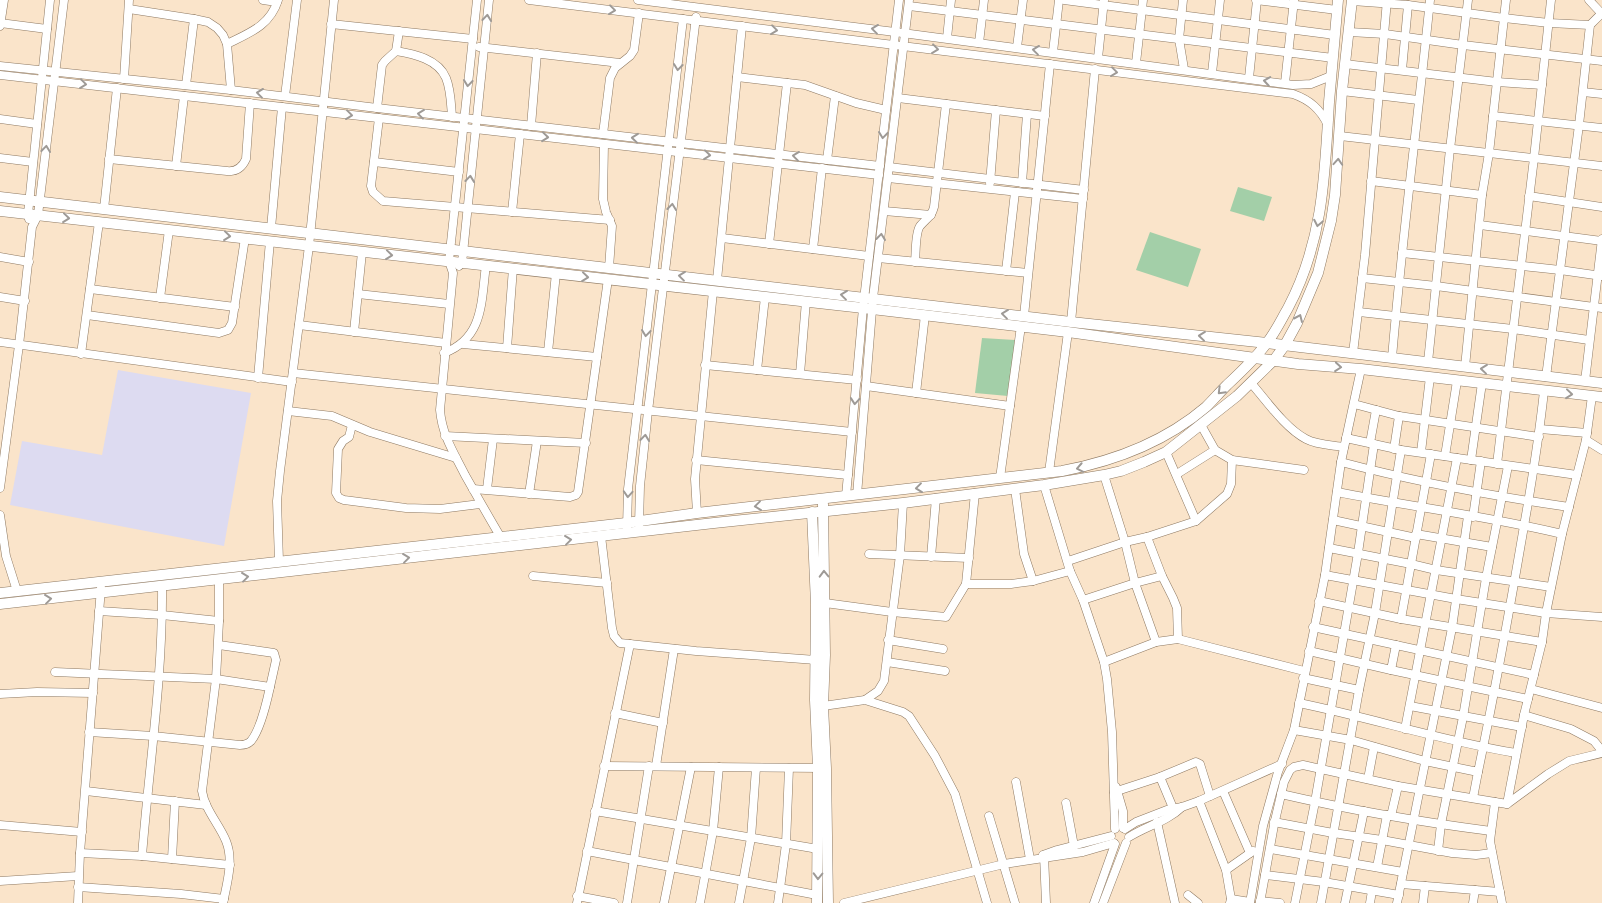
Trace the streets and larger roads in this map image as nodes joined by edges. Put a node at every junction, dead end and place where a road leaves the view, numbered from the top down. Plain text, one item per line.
1 (4, 0) edge
2 (50, 0) edge
3 (64, 0) edge
4 (129, 0) edge
5 (263, 0) edge
6 (297, 0) edge
7 (334, 0) edge
8 (477, 0) edge
9 (489, 0) edge
10 (529, 0) edge
11 (638, 0) edge
12 (899, 0) edge
13 (951, 0) edge
14 (984, 0) edge
15 (1023, 0) edge
16 (1059, 0) edge
17 (1064, 0) edge
18 (1143, 0) edge
19 (1183, 0) edge
20 (1220, 0) edge
21 (1257, 0) edge
22 (1468, 0) edge
23 (1506, 0) edge
24 (1551, 0) edge
25 (1589, 0) edge
26 (277, 1) edge
27 (1352, 1) edge
28 (1387, 1) edge
29 (1294, 2) edge
30 (909, 3) edge
31 (1104, 3) edge
32 (1430, 4) edge
33 (1338, 5) edge
34 (1408, 5) junction
35 (697, 7) junction
36 (129, 9) junction
37 (1142, 10) junction
38 (950, 11) junction
39 (1467, 12) junction
40 (639, 13) junction
41 (1602, 14) edge
42 (982, 15) junction
43 (1182, 15) junction
44 (1504, 18) junction
45 (194, 19) junction
46 (683, 19) junction
47 (695, 20) junction
48 (1020, 20) junction
49 (1218, 20) junction
50 (1549, 23) junction
51 (0, 24) edge
52 (331, 24) junction
53 (1056, 24) junction
54 (1255, 25) junction
55 (1590, 25) junction
56 (742, 26) junction
57 (47, 29) junction
58 (1291, 29) junction
59 (1101, 30) junction
60 (399, 31) junction
61 (895, 32) junction
62 (1348, 32) junction
63 (906, 33) junction
64 (1139, 34) junction
65 (1385, 34) junction
66 (1335, 35) junction
67 (1406, 37) junction
68 (947, 38) junction
69 (1179, 39) junction
70 (1426, 40) junction
71 (472, 42) junction
72 (979, 42) junction
73 (226, 44) junction
74 (894, 44) junction
75 (1215, 44) junction
76 (1463, 45) junction
77 (904, 46) junction
78 (484, 47) junction
79 (1017, 48) junction
80 (1252, 48) junction
81 (1501, 49) junction
82 (396, 51) junction
83 (1053, 52) junction
84 (538, 53) junction
85 (1288, 53) junction
86 (1546, 53) junction
87 (1098, 58) junction
88 (1333, 58) junction
89 (1587, 58) junction
90 (1602, 61) edge
91 (620, 63) junction
92 (1136, 63) junction
93 (1050, 64) junction
94 (1345, 64) junction
95 (0, 66) edge
96 (1382, 68) junction
97 (1095, 69) junction
98 (1184, 69) junction
99 (43, 70) junction
100 (1402, 70) junction
101 (55, 72) junction
102 (1422, 72) junction
103 (1212, 73) junction
104 (0, 75) edge
105 (1331, 76) junction
106 (737, 77) junction
107 (1459, 77) junction
108 (1249, 78) junction
109 (124, 79) junction
110 (42, 80) junction
111 (54, 81) junction
112 (1497, 82) junction
113 (787, 83) junction
114 (1285, 83) junction
115 (1311, 84) junction
116 (186, 85) junction
117 (1542, 85) junction
118 (117, 88) junction
119 (231, 90) junction
120 (1342, 90) junction
121 (1583, 92) junction
122 (1602, 94) edge
123 (1380, 95) junction
124 (184, 96) junction
125 (285, 96) junction
126 (835, 96) junction
127 (898, 98) junction
128 (1418, 100) junction
129 (324, 101) junction
130 (1310, 102) junction
131 (250, 103) junction
132 (946, 104) junction
133 (282, 107) junction
134 (377, 108) junction
135 (886, 110) junction
136 (996, 110) junction
137 (322, 112) junction
138 (1027, 114) junction
139 (1045, 116) junction
140 (1493, 116) junction
141 (452, 117) junction
142 (378, 118) junction
143 (464, 118) junction
144 (0, 119) edge
145 (476, 120) junction
146 (1538, 121) junction
147 (37, 124) junction
148 (1579, 125) junction
149 (531, 126) junction
150 (1328, 126) junction
151 (463, 128) junction
152 (1602, 128) edge
153 (476, 129) junction
154 (520, 134) junction
155 (604, 134) junction
156 (1340, 136) junction
157 (1375, 139) junction
158 (669, 142) junction
159 (680, 143) junction
160 (604, 144) junction
161 (1414, 144) junction
162 (730, 149) junction
163 (1450, 149) junction
164 (668, 151) junction
165 (679, 152) junction
166 (1489, 153) junction
167 (779, 154) junction
168 (0, 158) edge
169 (729, 158) junction
170 (1534, 158) junction
171 (110, 159) junction
172 (827, 160) junction
173 (33, 162) junction
174 (374, 162) junction
175 (1574, 163) junction
176 (778, 164) junction
177 (176, 166) junction
178 (880, 166) junction
179 (1602, 166) edge
180 (889, 167) junction
181 (822, 168) junction
182 (459, 172) junction
183 (938, 173) junction
184 (878, 175) junction
185 (888, 178) junction
186 (990, 179) junction
187 (1371, 181) junction
188 (937, 183) junction
189 (1022, 183) junction
190 (1037, 185) junction
191 (1410, 186) junction
192 (990, 189) junction
193 (1084, 190) junction
194 (1447, 190) junction
195 (1014, 192) junction
196 (1036, 194) junction
197 (1482, 195) junction
198 (1529, 196) junction
199 (0, 197) edge
200 (1083, 199) junction
201 (34, 201) junction
202 (1569, 202) junction
203 (455, 207) junction
204 (1602, 207) edge
205 (467, 208) junction
206 (104, 209) junction
207 (0, 211) edge
208 (884, 211) junction
209 (512, 212) junction
210 (33, 214) junction
211 (931, 215) junction
212 (610, 220) junction
213 (99, 222) junction
214 (1480, 225) junction
215 (271, 228) junction
216 (169, 230) junction
217 (1525, 232) junction
218 (310, 233) junction
219 (1564, 236) junction
220 (245, 238) junction
221 (722, 238) junction
222 (1602, 240) edge
223 (270, 241) junction
224 (769, 244) junction
225 (309, 246) junction
226 (450, 249) junction
227 (813, 249) junction
228 (463, 251) junction
229 (362, 252) junction
230 (1402, 252) junction
231 (869, 256) junction
232 (1440, 256) junction
233 (0, 257) edge
234 (878, 258) junction
235 (1477, 260) junction
236 (449, 261) junction
237 (29, 262) junction
238 (915, 262) junction
239 (462, 263) junction
240 (486, 265) junction
241 (1520, 266) junction
242 (513, 268) junction
243 (609, 268) junction
244 (1560, 270) junction
245 (1006, 271) junction
246 (453, 273) junction
247 (556, 273) junction
248 (653, 273) junction
249 (1028, 273) junction
250 (664, 274) junction
251 (1599, 276) edge
252 (1362, 278) junction
253 (608, 279) junction
254 (718, 280) junction
255 (1399, 282) junction
256 (652, 284) junction
257 (663, 285) junction
258 (1436, 286) junction
259 (90, 289) junction
260 (713, 291) junction
261 (1473, 291) junction
262 (358, 294) junction
263 (0, 297) edge
264 (765, 297) junction
265 (160, 298) junction
266 (1517, 298) junction
267 (24, 301) junction
268 (806, 301) junction
269 (1556, 302) junction
270 (868, 303) junction
271 (449, 304) junction
272 (235, 307) junction
273 (1593, 307) junction
274 (1602, 308) edge
275 (1359, 312) junction
276 (87, 315) junction
277 (925, 315) junction
278 (1396, 316) junction
279 (1433, 320) junction
280 (1022, 321) junction
281 (1469, 324) junction
282 (299, 325) junction
283 (1070, 327) junction
284 (1513, 328) junction
285 (354, 332) junction
286 (1552, 334) junction
287 (1590, 340) junction
288 (0, 342) edge
289 (446, 343) junction
290 (1267, 343) junction
291 (462, 344) junction
292 (19, 345) junction
293 (1285, 345) junction
294 (506, 348) junction
295 (548, 352) junction
296 (444, 353) junction
297 (1353, 353) junction
298 (81, 354) junction
299 (597, 357) junction
300 (1255, 357) junction
301 (1392, 358) junction
302 (1274, 360) junction
303 (1428, 362) junction
304 (705, 365) junction
305 (1465, 367) junction
306 (1361, 369) junction
307 (756, 370) junction
308 (1508, 372) junction
309 (293, 373) junction
310 (800, 374) junction
311 (1430, 377) junction
312 (1546, 377) junction
313 (258, 378) junction
314 (857, 380) junction
315 (1457, 380) junction
316 (1585, 381) junction
317 (292, 382) junction
318 (1250, 383) junction
319 (1482, 383) junction
320 (1602, 383) edge
321 (866, 386) junction
322 (1507, 387) junction
323 (441, 388) junction
324 (1544, 391) junction
325 (916, 393) junction
326 (1597, 397) edge
327 (591, 404) junction
328 (1354, 404) junction
329 (1010, 406) junction
330 (637, 409) junction
331 (1376, 410) junction
332 (288, 411) junction
333 (648, 411) junction
334 (700, 416) junction
335 (1399, 416) junction
336 (1424, 420) junction
337 (1450, 424) junction
338 (352, 425) junction
339 (1201, 425) junction
340 (1476, 428) junction
341 (1540, 429) junction
342 (852, 432) junction
343 (1502, 432) junction
344 (445, 436) junction
345 (1539, 437) junction
346 (1586, 437) junction
347 (1346, 438) junction
348 (493, 439) junction
349 (537, 441) junction
350 (586, 443) junction
351 (1372, 443) junction
352 (1344, 447) junction
353 (1398, 449) junction
354 (1214, 450) junction
355 (1602, 450) edge
356 (1166, 452) junction
357 (1421, 452) junction
358 (1431, 454) junction
359 (1445, 456) junction
360 (456, 458) junction
361 (1457, 458) junction
362 (696, 460) junction
363 (1232, 460) junction
364 (1471, 460) junction
365 (1341, 462) junction
366 (1481, 462) junction
367 (1497, 464) junction
368 (1508, 466) junction
369 (1535, 468) junction
370 (1304, 470) dead end
371 (1370, 470) junction
372 (1049, 472) junction
373 (1176, 474) junction
374 (848, 475) junction
375 (1104, 475) junction
376 (1577, 475) junction
377 (1397, 476) junction
378 (1000, 478) junction
379 (1425, 482) junction
380 (1044, 485) junction
381 (0, 488) edge
382 (1452, 488) junction
383 (473, 489) junction
384 (487, 489) junction
385 (1015, 489) junction
386 (1337, 492) junction
387 (975, 493) junction
388 (1477, 493) junction
389 (529, 494) junction
390 (851, 495) junction
391 (1502, 497) junction
392 (936, 498) junction
393 (1366, 498) junction
394 (823, 499) junction
395 (1530, 502) junction
396 (903, 503) junction
397 (1394, 503) junction
398 (480, 504) junction
399 (1569, 507) junction
400 (1420, 508) junction
401 (824, 511) junction
402 (1447, 511) junction
403 (812, 512) junction
404 (697, 513) junction
405 (0, 515) edge
406 (1470, 516) junction
407 (1333, 520) junction
408 (1497, 520) junction
409 (1196, 521) junction
410 (1525, 525) junction
411 (640, 526) junction
412 (1362, 526) junction
413 (627, 528) junction
414 (1388, 532) junction
415 (1562, 534) junction
416 (500, 536) junction
417 (601, 536) junction
418 (1416, 536) junction
419 (1148, 537) junction
420 (1442, 538) junction
421 (1125, 542) junction
422 (1464, 542) junction
423 (1492, 547) junction
424 (1329, 548) junction
425 (1358, 553) junction
426 (869, 554) dead end
427 (900, 555) junction
428 (931, 557) junction
429 (969, 558) junction
430 (1384, 558) junction
431 (279, 561) junction
432 (1068, 562) junction
433 (1411, 564) junction
434 (203, 570) junction
435 (1436, 570) junction
436 (1070, 571) junction
437 (1459, 574) junction
438 (1325, 575) junction
439 (533, 576) dead end
440 (1162, 576) junction
441 (1486, 578) junction
442 (218, 580) junction
443 (1353, 580) junction
444 (101, 581) junction
445 (1033, 581) junction
446 (205, 582) junction
447 (1515, 582) junction
448 (607, 583) junction
449 (1135, 583) junction
450 (966, 584) junction
451 (1380, 586) junction
452 (162, 587) junction
453 (1551, 587) junction
454 (1406, 590) junction
455 (17, 591) junction
456 (101, 592) junction
457 (0, 593) edge
458 (1432, 595) junction
459 (1456, 599) junction
460 (1083, 600) junction
461 (1320, 601) junction
462 (825, 603) junction
463 (1482, 603) junction
464 (0, 604) edge
465 (1348, 607) junction
466 (1511, 608) junction
467 (99, 611) junction
468 (892, 612) junction
469 (1546, 613) junction
470 (1375, 614) junction
471 (162, 615) junction
472 (1602, 617) edge
473 (1401, 619) junction
474 (219, 622) junction
475 (1426, 624) junction
476 (1313, 627) junction
477 (1452, 628) junction
478 (1477, 632) junction
479 (1343, 634) junction
480 (1505, 637) junction
481 (1178, 638) junction
482 (888, 640) junction
483 (1370, 640) junction
484 (1156, 642) junction
485 (1542, 642) junction
486 (630, 644) junction
487 (218, 645) junction
488 (1396, 645) junction
489 (674, 649) junction
490 (942, 649) dead end
491 (1309, 651) junction
492 (1421, 651) junction
493 (1446, 655) junction
494 (1339, 658) junction
495 (816, 660) junction
496 (1472, 661) junction
497 (887, 662) junction
498 (1104, 662) junction
499 (1365, 664) junction
500 (1499, 666) junction
501 (1391, 670) junction
502 (945, 671) dead end
503 (55, 672) dead end
504 (94, 674) junction
505 (1304, 675) junction
506 (1534, 675) junction
507 (159, 676) junction
508 (1417, 676) junction
509 (216, 679) junction
510 (1441, 680) junction
511 (1334, 685) junction
512 (270, 687) junction
513 (1468, 687) junction
514 (1531, 689) junction
515 (1359, 690) junction
516 (1495, 692) junction
517 (0, 694) edge
518 (93, 694) junction
519 (1528, 699) junction
520 (865, 700) junction
521 (1299, 703) junction
522 (823, 706) junction
523 (1410, 706) junction
524 (1602, 708) edge
525 (1330, 709) junction
526 (1435, 710) junction
527 (615, 713) junction
528 (1355, 715) junction
529 (1524, 715) junction
530 (1463, 717) junction
531 (1489, 721) junction
532 (662, 723) junction
533 (1522, 727) junction
534 (1405, 729) junction
535 (1294, 730) junction
536 (89, 732) junction
537 (1325, 735) junction
538 (1430, 735) junction
539 (153, 736) junction
540 (1351, 740) junction
541 (207, 742) junction
542 (1458, 742) junction
543 (1374, 747) junction
544 (1484, 748) junction
545 (1602, 752) edge
546 (1516, 753) junction
547 (1426, 762) junction
548 (1282, 764) junction
549 (604, 766) junction
550 (652, 766) junction
551 (691, 767) junction
552 (719, 767) junction
553 (756, 768) junction
554 (789, 768) junction
555 (822, 768) junction
556 (1452, 768) junction
557 (1320, 769) junction
558 (1478, 772) junction
559 (1344, 774) junction
560 (1160, 777) junction
561 (1368, 779) junction
562 (1016, 782) dead end
563 (1398, 786) junction
564 (1419, 789) junction
565 (1222, 790) junction
566 (86, 792) junction
567 (1116, 792) junction
568 (1281, 794) junction
569 (1447, 794) junction
570 (1210, 796) junction
571 (147, 798) junction
572 (1473, 798) junction
573 (175, 801) junction
574 (1199, 801) junction
575 (1314, 802) junction
576 (1496, 802) junction
577 (1066, 803) dead end
578 (1506, 804) junction
579 (206, 805) junction
580 (1338, 806) junction
581 (1182, 807) junction
582 (1173, 808) junction
583 (1364, 810) junction
584 (595, 811) junction
585 (989, 816) dead end
586 (1389, 816) junction
587 (639, 819) junction
588 (1414, 820) junction
589 (1157, 822) junction
590 (1274, 822) junction
591 (1441, 824) junction
592 (0, 825) edge
593 (679, 826) junction
594 (1308, 829) junction
595 (1491, 831) junction
596 (82, 832) junction
597 (713, 832) junction
598 (1333, 833) junction
599 (1117, 835) junction
600 (1358, 837) junction
601 (752, 838) junction
602 (1128, 840) junction
603 (1382, 840) junction
604 (786, 844) junction
605 (1409, 845) junction
606 (1074, 846) junction
607 (1260, 847) junction
608 (818, 849) junction
609 (1270, 849) junction
610 (587, 850) junction
611 (1438, 851) junction
612 (80, 853) junction
613 (1250, 853) junction
614 (1492, 853) junction
615 (1304, 855) junction
616 (142, 856) junction
617 (1042, 857) junction
618 (172, 858) junction
619 (633, 859) junction
620 (1030, 859) junction
621 (1328, 859) junction
622 (1353, 863) junction
623 (1004, 864) junction
624 (230, 865) junction
625 (671, 866) junction
626 (1377, 867) junction
627 (1226, 870) junction
628 (977, 871) junction
629 (1403, 872) junction
630 (705, 873) junction
631 (1265, 875) junction
632 (78, 876) junction
633 (1299, 879) junction
634 (744, 880) junction
635 (0, 881) edge
636 (1324, 882) junction
637 (1401, 884) junction
638 (1348, 886) junction
639 (1426, 886) junction
640 (78, 887) junction
641 (780, 887) junction
642 (1475, 890) junction
643 (1372, 891) junction
644 (1500, 892) junction
645 (1188, 895) dead end
646 (817, 899) edge
647 (1398, 899) edge
648 (577, 900) edge
649 (224, 901) edge
650 (1231, 901) edge
651 (1260, 902) edge
652 (78, 903) edge
653 (614, 903) edge
654 (627, 903) edge
655 (664, 903) edge
656 (700, 903) edge
657 (739, 903) edge
658 (778, 903) edge
659 (828, 903) edge
660 (844, 903) edge
661 (987, 903) edge
662 (1015, 903) edge
663 (1046, 903) edge
664 (1094, 903) edge
665 (1103, 903) edge
666 (1176, 903) edge
667 (1198, 903) edge
668 (1250, 903) edge
669 (1280, 903) edge
670 (1294, 903) edge
671 (1321, 903) edge
672 (1345, 903) edge
673 (1370, 903) edge
674 (1423, 903) edge
675 (1473, 903) edge
676 (1502, 903) edge

1 - 51 street
2 - 57 street
3 - 101 street
4 - 36 street
5 - 26 street
6 - 125 street
7 - 52 street
8 - 71 street
78 -> 9 street
10 -> 40 street
11 - 35 street
12 - 61 street
13 - 38 street
14 - 42 street
15 - 48 street
16 - 53 street
17 - 31 street
18 - 37 street
19 - 43 street
20 - 49 street
21 - 29 street
21 - 54 street
22 - 39 street
23 - 44 street
24 - 50 street
25 - 41 street
26 - 73 street
27 - 28 street
27 - 62 street
28 - 34 street
28 - 65 street
29 - 33 street
29 - 58 street
30 - 38 street
30 - 63 street
31 - 37 street
31 - 59 street
32 - 34 street
32 - 39 street
32 - 70 street
33 - 66 street
34 - 67 street
35 - 47 street
61 -> 35 street
36 - 45 street
36 - 109 street
37 - 43 street
37 - 64 street
38 - 42 street
38 - 68 street
39 - 44 street
39 - 76 street
40 - 46 street
40 - 91 street
41 - 55 street
42 - 48 street
42 - 72 street
43 - 49 street
43 - 69 street
44 - 50 street
44 - 81 street
45 - 73 street
45 - 116 street
46 - 47 street
46 -> 158 street
47 - 56 street
47 - 159 street
48 - 53 street
48 - 79 street
49 - 54 street
49 - 75 street
50 - 55 street
50 - 86 street
51 - 57 street
52 - 60 street
52 - 129 street
53 - 59 street
53 - 83 street
54 - 58 street
54 - 80 street
55 - 89 street
56 -> 74 street
56 - 106 street
57 - 99 street
58 - 66 street
58 - 85 street
59 - 64 street
59 - 87 street
60 - 71 street
60 - 82 street
61 - 63 street
61 - 74 street
62 - 65 street
62 - 94 street
63 - 68 street
63 - 77 street
64 - 69 street
64 - 92 street
65 - 67 street
65 - 96 street
66 - 88 street
67 - 70 street
67 - 100 street
68 - 72 street
69 - 75 street
69 - 98 street
70 - 76 street
70 - 102 street
71 - 78 street
71 -> 143 street
72 - 79 street
73 - 119 street
74 - 77 street
74 - 135 street
75 - 80 street
75 - 103 street
76 - 81 street
76 - 107 street
77 -> 93 street
77 - 127 street
78 - 84 street
78 - 145 street
83 -> 79 street
80 - 85 street
80 - 108 street
81 - 86 street
81 - 112 street
82 - 134 street
82 - 141 street
83 - 87 street
84 - 91 street
84 - 149 street
85 - 88 street
85 - 114 street
86 - 89 street
86 - 117 street
87 - 92 street
88 - 105 street
89 - 90 street
89 - 121 street
91 - 155 street
92 - 98 street
93 - 97 street
93 - 139 street
94 - 96 street
94 - 120 street
95 - 99 street
96 - 100 street
96 - 123 street
97 -> 130 street
97 - 193 street
98 - 103 street
99 - 101 street
99 - 110 street
100 - 102 street
101 - 109 street
101 - 111 street
102 - 107 street
102 - 128 street
103 - 108 street
104 - 110 street
105 - 115 street
105 - 150 street
106 - 113 street
106 - 162 street
107 - 112 street
107 - 163 street
114 -> 108 street
109 - 116 street
110 - 111 street
110 - 147 street
111 -> 118 street
201 -> 111 street
112 - 117 street
112 - 140 street
113 - 126 street
113 - 167 street
114 - 115 street
115 - 130 street
116 - 119 street
117 - 146 street
118 - 124 street
118 - 171 street
125 -> 119 street
120 - 123 street
120 - 156 street
121 - 122 street
121 - 148 street
123 - 128 street
123 - 157 street
124 - 131 street
124 - 177 street
125 - 129 street
126 - 135 street
126 - 172 street
127 - 132 street
127 - 180 street
128 - 161 street
129 - 134 street
129 - 137 street
130 - 150 street
131 - 133 street
131 - 177 street
132 - 136 street
132 - 183 street
133 - 137 street
133 - 215 street
141 -> 134 street
135 -> 178 street
136 - 138 street
136 - 186 street
137 -> 142 street
137 - 218 street
138 - 139 street
138 - 189 street
139 - 190 street
140 - 146 street
140 - 166 street
141 - 143 street
142 - 151 street
142 - 174 street
143 - 145 street
143 - 151 street
144 - 147 street
145 - 149 street
145 - 153 street
146 - 148 street
146 - 170 street
147 - 173 street
148 - 152 street
148 - 175 street
149 - 155 street
150 -> 290 street
151 - 153 street
151 - 182 street
153 - 154 street
205 -> 153 street
154 -> 160 street
154 - 209 street
158 -> 155 street
156 - 157 street
293 -> 156 street
157 - 161 street
157 - 187 street
158 - 159 street
158 - 164 street
159 - 162 street
159 - 165 street
160 - 164 street
160 - 212 street
161 - 163 street
161 - 191 street
162 - 167 street
162 - 169 street
163 - 166 street
163 - 194 street
164 - 165 street
164 - 248 street
165 -> 169 street
250 -> 165 street
166 - 170 street
166 - 197 street
172 -> 167 street
167 - 176 street
168 - 173 street
169 - 176 street
169 - 221 street
170 - 175 street
170 - 198 street
171 - 177 street
171 - 206 street
172 - 178 street
173 - 201 street
174 - 182 street
174 - 203 street
175 - 179 street
175 - 202 street
176 - 181 street
176 - 224 street
178 - 184 street
180 - 183 street
180 - 185 street
181 - 184 street
181 - 227 street
182 - 203 street
183 - 186 street
183 - 188 street
184 - 231 street
185 - 188 street
185 - 208 street
186 - 189 street
186 - 192 street
187 - 191 street
187 - 252 street
188 - 192 street
188 - 211 street
189 - 190 street
190 - 193 street
190 - 196 street
191 - 194 street
191 - 230 street
192 - 195 street
193 - 200 street
194 - 197 street
194 - 232 street
195 - 196 street
195 - 245 street
196 - 200 street
196 - 249 street
197 - 214 street
198 - 202 street
198 - 217 street
199 - 201 street
200 - 283 street
201 - 206 street
201 - 210 street
202 - 204 street
202 - 219 street
203 - 205 street
203 - 226 street
205 - 209 street
205 - 228 street
206 - 215 street
207 - 210 street
208 - 211 street
234 -> 208 street
209 - 212 street
210 -> 213 street
210 - 237 street
211 - 238 street
212 - 243 street
213 - 216 street
213 - 259 street
214 - 217 street
214 - 235 street
215 - 218 street
216 -> 220 street
216 - 265 street
217 - 219 street
217 - 241 street
218 - 225 street
218 - 226 street
219 - 222 street
219 - 244 street
220 - 223 street
220 - 272 street
221 - 224 street
221 - 254 street
222 - 251 street
223 - 225 street
223 - 313 street
224 - 227 street
225 - 229 street
225 - 282 street
226 - 228 street
226 - 236 street
227 - 231 street
228 - 239 street
228 - 243 street
229 -> 236 street
229 - 262 street
230 - 232 street
230 - 255 street
231 - 270 street
232 - 235 street
232 - 258 street
233 - 237 street
234 - 238 street
234 - 270 street
235 - 241 street
235 - 261 street
236 - 239 street
236 - 246 street
237 - 267 street
238 - 245 street
239 - 240 street
239 - 246 street
240 - 242 street
240 - 291 street
241 - 244 street
241 - 266 street
242 - 247 street
242 - 294 street
243 - 248 street
244 - 251 street
244 - 269 street
245 - 249 street
246 - 271 street
247 -> 253 street
247 - 295 street
248 - 250 street
248 - 256 street
249 - 280 street
254 -> 250 street
250 - 257 street
251 - 273 street
252 - 255 street
252 - 275 street
253 - 256 street
253 - 299 street
270 -> 254 street
255 - 258 street
255 - 278 street
256 - 257 street
256 -> 330 street
257 - 260 street
257 - 333 street
258 - 261 street
258 - 279 street
259 - 265 street
259 - 276 street
260 - 264 street
260 - 304 street
261 - 266 street
261 - 281 street
262 - 271 street
262 - 285 street
263 - 267 street
264 - 268 street
264 - 307 street
265 - 272 street
266 - 269 street
266 - 284 street
267 - 292 street
268 - 270 street
268 - 310 street
269 - 273 street
269 - 286 street
270 - 277 street
280 -> 270 street
270 - 314 street
270 - 321 street
271 - 289 street
272 - 276 street
273 - 274 street
273 - 287 street
275 - 278 street
275 - 297 street
276 - 298 street
277 - 280 street
277 - 325 street
278 - 279 street
278 - 301 street
279 - 281 street
279 - 303 street
280 - 283 street
280 - 329 street
281 - 284 street
281 - 305 street
282 - 285 street
282 - 309 street
290 -> 283 street
283 - 300 street
283 - 372 street
284 - 286 street
284 - 308 street
285 - 289 street
286 - 287 street
286 - 312 street
287 - 316 street
288 - 292 street
289 - 296 street
290 - 293 street
290 - 300 street
291 - 294 street
291 - 296 street
292 - 298 street
292 - 381 street
293 - 297 street
293 - 302 street
294 - 295 street
295 - 299 street
296 - 323 street
297 - 301 street
298 - 313 street
299 - 327 street
300 - 302 street
300 -> 372 street
301 - 303 street
302 -> 306 street
302 - 318 street
303 - 305 street
304 - 307 street
304 - 334 street
308 -> 305 street
306 - 311 street
306 - 328 street
307 - 310 street
308 - 312 street
308 - 322 street
309 - 317 street
309 - 323 street
310 - 314 street
311 - 315 street
311 - 336 street
312 - 316 street
313 - 317 street
314 -> 342 street
315 - 319 street
315 - 337 street
316 - 320 street
317 - 332 street
318 - 339 street
318 - 352 street
319 - 322 street
319 - 340 street
321 - 325 street
321 - 390 street
322 - 324 street
322 - 343 street
323 - 327 street
323 - 344 street
324 -> 326 street
324 - 341 street
325 - 329 street
326 - 346 street
327 - 330 street
327 - 350 street
328 - 331 street
328 - 347 street
329 - 378 street
330 - 333 street
330 -> 413 street
331 - 335 street
331 - 351 street
332 - 338 street
332 - 431 street
333 - 334 street
411 -> 333 street
334 - 342 street
334 - 362 street
335 - 336 street
335 - 353 street
336 - 337 street
336 - 357 street
337 - 340 street
337 - 359 street
338 - 360 street
338 - 398 street
339 - 354 street
339 - 356 street
340 - 343 street
340 - 364 street
341 - 345 street
341 - 346 street
342 - 374 street
343 - 345 street
343 - 367 street
344 - 348 street
344 - 360 street
345 - 369 street
346 - 355 street
346 - 376 street
347 - 351 street
347 - 352 street
348 - 349 street
348 - 384 street
349 - 350 street
349 - 389 street
350 - 389 street
351 - 353 street
351 - 371 street
352 - 365 street
353 - 357 street
353 - 377 street
354 - 363 street
354 - 373 street
356 - 373 street
356 - 375 street
357 - 358 street
358 - 359 street
358 - 379 street
359 - 361 street
360 - 383 street
361 - 364 street
361 - 382 street
362 - 374 street
362 - 404 street
363 - 370 street
363 - 409 street
364 - 366 street
365 - 371 street
365 - 386 street
366 - 367 street
366 - 388 street
367 - 368 street
368 - 369 street
368 - 391 street
369 - 376 street
369 - 395 street
371 - 377 street
371 - 393 street
372 - 378 street
373 - 409 street
374 - 390 street
375 - 380 street
375 - 421 street
376 - 399 street
377 - 379 street
377 - 397 street
378 -> 390 street
379 - 382 street
379 - 400 street
380 - 385 street
380 - 432 street
382 - 388 street
382 - 402 street
383 - 384 street
383 - 398 street
384 - 389 street
385 - 387 street
385 - 445 street
386 - 393 street
386 - 407 street
387 - 392 street
387 - 429 street
388 - 391 street
388 - 406 street
390 - 394 street
391 - 395 street
391 - 408 street
392 - 396 street
392 - 428 street
393 - 397 street
393 - 412 street
394 - 401 street
394 -> 404 street
395 - 399 street
395 - 410 street
396 - 401 street
396 - 427 street
397 - 400 street
397 - 414 street
398 - 416 street
399 - 415 street
400 - 402 street
400 - 418 street
401 - 403 street
462 -> 401 street
402 - 406 street
402 - 420 street
403 - 411 street
403 - 495 street
404 - 411 street
405 - 455 street
406 - 408 street
406 - 422 street
407 - 412 street
407 - 424 street
408 - 410 street
408 - 423 street
409 - 419 street
410 - 415 street
410 - 447 street
411 - 413 street
412 - 414 street
412 - 425 street
413 - 416 street
413 - 417 street
414 - 418 street
414 - 430 street
415 - 453 street
416 - 431 street
442 -> 417 street
417 - 448 street
418 - 420 street
418 - 433 street
419 - 421 street
419 - 440 street
420 - 422 street
420 - 435 street
421 - 432 street
421 - 449 street
422 - 423 street
422 - 437 street
423 - 441 street
424 - 425 street
424 - 438 street
425 - 430 street
425 - 443 street
426 - 427 street
427 - 428 street
427 - 468 street
428 - 429 street
429 - 450 street
430 - 433 street
430 - 451 street
431 - 434 street
432 - 436 street
433 - 435 street
433 - 454 street
434 - 444 street
434 - 446 street
435 - 437 street
435 - 458 street
436 - 445 street
436 - 460 street
437 - 441 street
437 - 459 street
438 - 443 street
438 - 461 street
439 - 448 street
440 - 449 street
440 - 481 street
441 - 447 street
441 - 463 street
442 - 446 street
442 - 474 street
443 - 451 street
443 - 465 street
444 - 455 street
444 - 456 street
445 - 450 street
446 - 452 street
447 - 453 street
447 - 466 street
448 - 486 street
449 - 460 street
449 - 484 street
450 - 468 street
451 - 454 street
451 - 470 street
452 - 456 street
452 - 471 street
453 - 469 street
454 - 458 street
454 - 473 street
455 - 457 street
464 -> 456 street
456 - 467 street
458 - 459 street
458 - 475 street
459 - 463 street
459 - 477 street
460 - 498 street
461 - 465 street
461 - 476 street
462 - 468 street
462 - 522 street
463 - 466 street
463 - 478 street
465 - 470 street
465 - 479 street
466 - 469 street
466 - 480 street
467 - 471 street
467 - 504 street
468 - 482 street
469 - 472 street
469 - 485 street
470 - 473 street
470 - 483 street
471 - 474 street
471 - 507 street
473 - 475 street
474 - 487 street
475 - 477 street
475 - 492 street
476 - 479 street
476 - 491 street
477 - 478 street
477 - 493 street
478 - 480 street
478 - 496 street
479 - 483 street
479 - 494 street
480 - 485 street
480 - 500 street
481 - 484 street
481 - 505 street
482 - 490 street
482 - 497 street
483 - 488 street
483 - 499 street
484 - 498 street
485 - 506 street
486 - 489 street
486 - 527 street
487 - 509 street
487 - 512 street
488 - 492 street
488 - 501 street
489 - 495 street
489 - 532 street
491 - 494 street
491 - 505 street
492 - 493 street
492 - 508 street
493 - 496 street
493 - 510 street
494 - 499 street
494 - 511 street
495 - 555 street
496 - 500 street
496 - 513 street
497 - 502 street
497 - 520 street
498 - 567 street
499 - 501 street
499 - 515 street
500 - 506 street
500 - 516 street
501 - 508 street
503 - 504 street
504 - 507 street
504 - 518 street
505 - 511 street
505 - 521 street
506 - 514 street
507 - 509 street
507 - 539 street
508 - 510 street
508 - 523 street
509 - 512 street
509 - 541 street
510 - 513 street
510 - 526 street
511 - 515 street
511 - 525 street
512 - 541 street
513 - 516 street
513 - 530 street
514 - 519 street
514 - 524 street
515 - 528 street
516 - 519 street
516 - 531 street
517 - 518 street
518 - 536 street
519 - 529 street
520 - 522 street
520 - 628 street
521 - 525 street
521 - 535 street
522 - 555 street
523 - 526 street
523 - 534 street
525 - 528 street
525 - 537 street
526 - 530 street
526 - 538 street
527 - 532 street
527 - 549 street
528 - 534 street
528 - 540 street
529 - 533 street
529 - 545 street
530 - 531 street
530 - 542 street
531 - 533 street
531 - 544 street
532 - 550 street
533 - 546 street
534 - 538 street
535 - 537 street
535 - 548 street
536 - 539 street
536 - 566 street
537 - 540 street
537 - 557 street
538 - 542 street
538 - 547 street
539 - 541 street
539 - 571 street
540 - 543 street
540 - 559 street
541 - 579 street
542 - 544 street
542 - 556 street
543 - 547 street
543 - 561 street
544 - 546 street
544 - 558 street
545 - 578 street
546 - 578 street
547 - 556 street
547 - 564 street
548 - 565 street
548 - 607 street
549 - 550 street
549 - 584 street
550 - 551 street
550 - 587 street
551 - 552 street
551 - 593 street
552 - 553 street
552 - 597 street
553 - 554 street
553 - 601 street
554 - 555 street
554 - 604 street
555 - 608 street
555 - 659 street
556 - 558 street
556 - 569 street
557 - 559 street
557 - 568 street
557 - 575 street
558 - 572 street
559 - 561 street
559 - 580 street
560 - 567 street
560 - 570 street
560 - 582 street
561 - 563 street
562 - 620 street
563 - 564 street
563 - 586 street
564 - 569 street
564 - 588 street
565 - 570 street
565 - 613 street
566 - 571 street
566 - 596 street
567 - 599 street
568 - 575 street
568 - 590 street
569 - 572 street
569 - 591 street
570 - 574 street
571 - 573 street
571 - 616 street
572 - 576 street
573 - 579 street
573 - 618 street
574 - 581 street
574 - 627 street
575 - 580 street
575 - 594 street
576 - 578 street
576 - 595 street
577 - 606 street
579 - 624 street
580 - 583 street
580 - 598 street
581 - 582 street
581 - 589 street
582 - 599 street
583 - 586 street
583 - 600 street
584 - 587 street
584 - 610 street
585 - 623 street
586 - 588 street
586 - 603 street
587 - 593 street
587 - 619 street
588 - 591 street
588 - 605 street
589 - 602 street
589 - 666 street
590 - 594 street
590 - 609 street
591 - 595 street
591 - 611 street
592 - 596 street
593 - 597 street
593 - 625 street
594 - 598 street
594 - 615 street
595 - 614 street
596 - 612 street
597 - 601 street
597 - 630 street
598 - 600 street
598 - 621 street
599 - 602 street
599 - 602 street
599 - 606 street
599 - 617 street
599 - 664 street
600 - 603 street
600 - 622 street
601 - 604 street
601 - 634 street
602 - 665 street
603 - 605 street
603 - 626 street
604 - 608 street
604 - 641 street
605 - 611 street
605 - 629 street
606 - 617 street
607 - 613 street
607 - 668 street
608 -> 646 street
609 - 615 street
609 - 631 street
610 - 619 street
610 - 648 street
611 - 614 street
612 - 616 street
612 - 632 street
613 - 627 street
614 - 644 street
615 - 621 street
615 - 633 street
616 - 618 street
617 - 620 street
617 - 663 street
618 - 624 street
619 - 625 street
619 - 654 street
620 - 623 street
621 - 622 street
621 - 636 street
622 - 626 street
622 - 638 street
623 - 628 street
623 - 662 street
624 - 649 street
625 - 630 street
625 - 655 street
626 - 629 street
627 - 650 street
628 - 660 street
628 - 661 street
629 - 637 street
630 - 634 street
630 - 656 street
631 - 633 street
631 - 651 street
632 - 635 street
632 - 640 street
633 - 636 street
633 - 670 street
634 - 641 street
634 - 657 street
636 - 638 street
636 - 671 street
637 - 639 street
637 - 647 street
638 - 643 street
638 - 672 street
639 - 642 street
639 - 674 street
640 - 649 street
640 - 652 street
641 - 646 street
641 - 658 street
642 - 644 street
642 - 675 street
643 - 647 street
643 - 673 street
644 - 676 street
645 - 667 street
648 - 653 street
650 - 668 street
651 - 669 street

